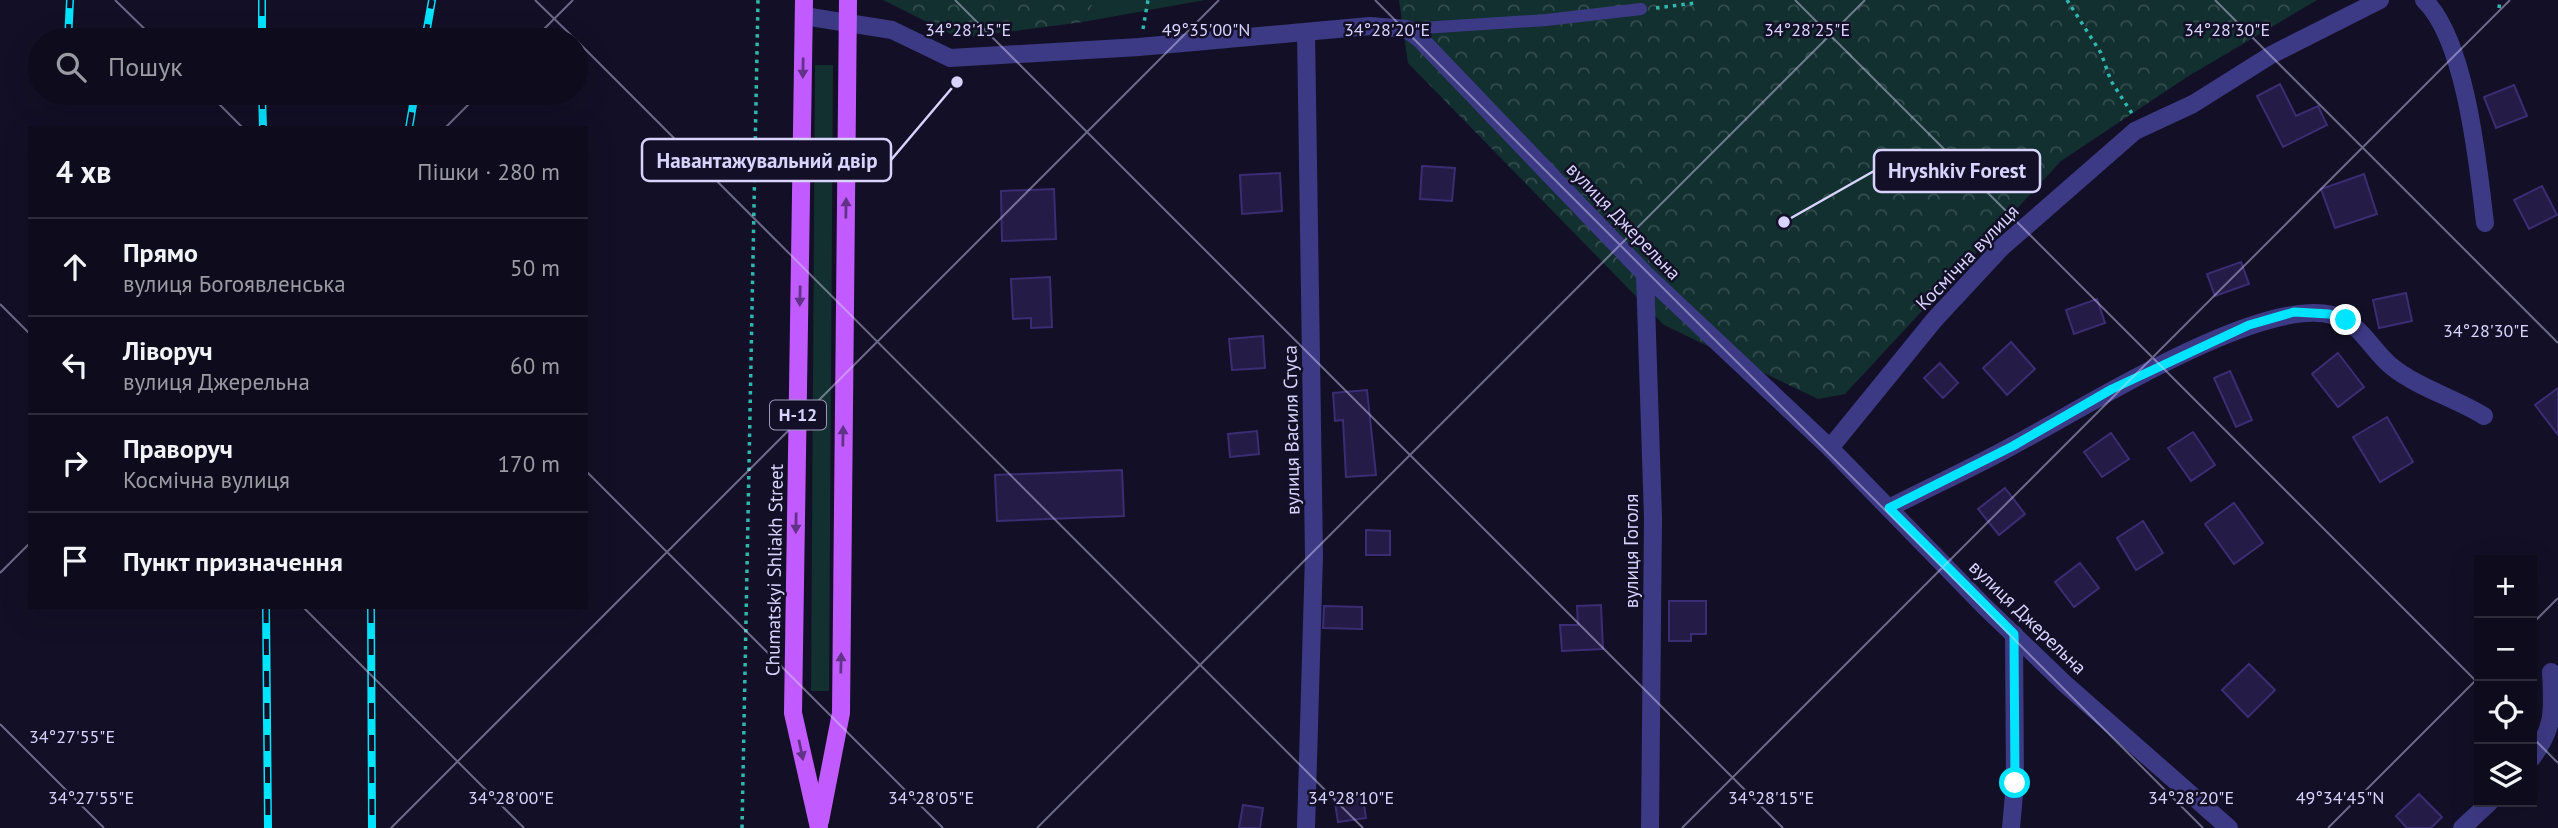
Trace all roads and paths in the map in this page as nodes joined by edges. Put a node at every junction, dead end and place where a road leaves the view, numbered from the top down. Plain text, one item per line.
1 (758, 0) edge
2 (848, 0) edge
3 (1148, 0) edge
4 (1696, 0) edge
5 (2067, 0) edge
6 (2379, 0) edge
7 (2424, 0) edge
8 (2500, 0) edge
9 (804, 8) edge
10 (2500, 8) dead end
11 (1640, 9) joint
12 (848, 20) junction
13 (1408, 29) junction
14 (1306, 32) junction
15 (1139, 47) junction
16 (2142, 128) junction
17 (2485, 223) dead end
18 (1645, 274) junction
19 (2484, 416) dead end
20 (1830, 448) junction
21 (1889, 508) junction
22 (2014, 634) junction
23 (2551, 672) dead end
24 (2537, 751) edge
25 (2485, 807) edge
26 (742, 828) edge
27 (819, 828) edge
28 (1306, 828) edge
29 (1650, 828) edge
30 (2011, 828) edge
31 (2229, 828) edge
32 (2462, 828) edge

1 - 26 path
2 - 12 main road, Chumatskyi Shliakh Street / Н-12
3 - 15 path
4 - 11 path
5 - 16 path
6 - 16 street, Космічна вулиця
7 - 17 street
8 - 10 path
9 - 12 street, Chumatskyi Shliakh Street
9 -> 27 main road, Chumatskyi Shliakh Street / Н-12
11 - 13 lane
12 - 15 street
27 -> 12 main road, Chumatskyi Shliakh Street / Н-12
13 - 14 street
13 - 18 street, вулиця Джерельна
14 - 15 street
14 - 28 street, вулиця Василя Стуса
16 - 20 street, Космічна вулиця
18 - 20 street, вулиця Джерельна
18 - 29 street, вулиця Гоголя
19 - 21 street
20 - 21 street, вулиця Джерельна
21 - 22 street, вулиця Джерельна
22 - 30 street
22 - 31 street, вулиця Джерельна
23 - 24 street
25 - 32 street

